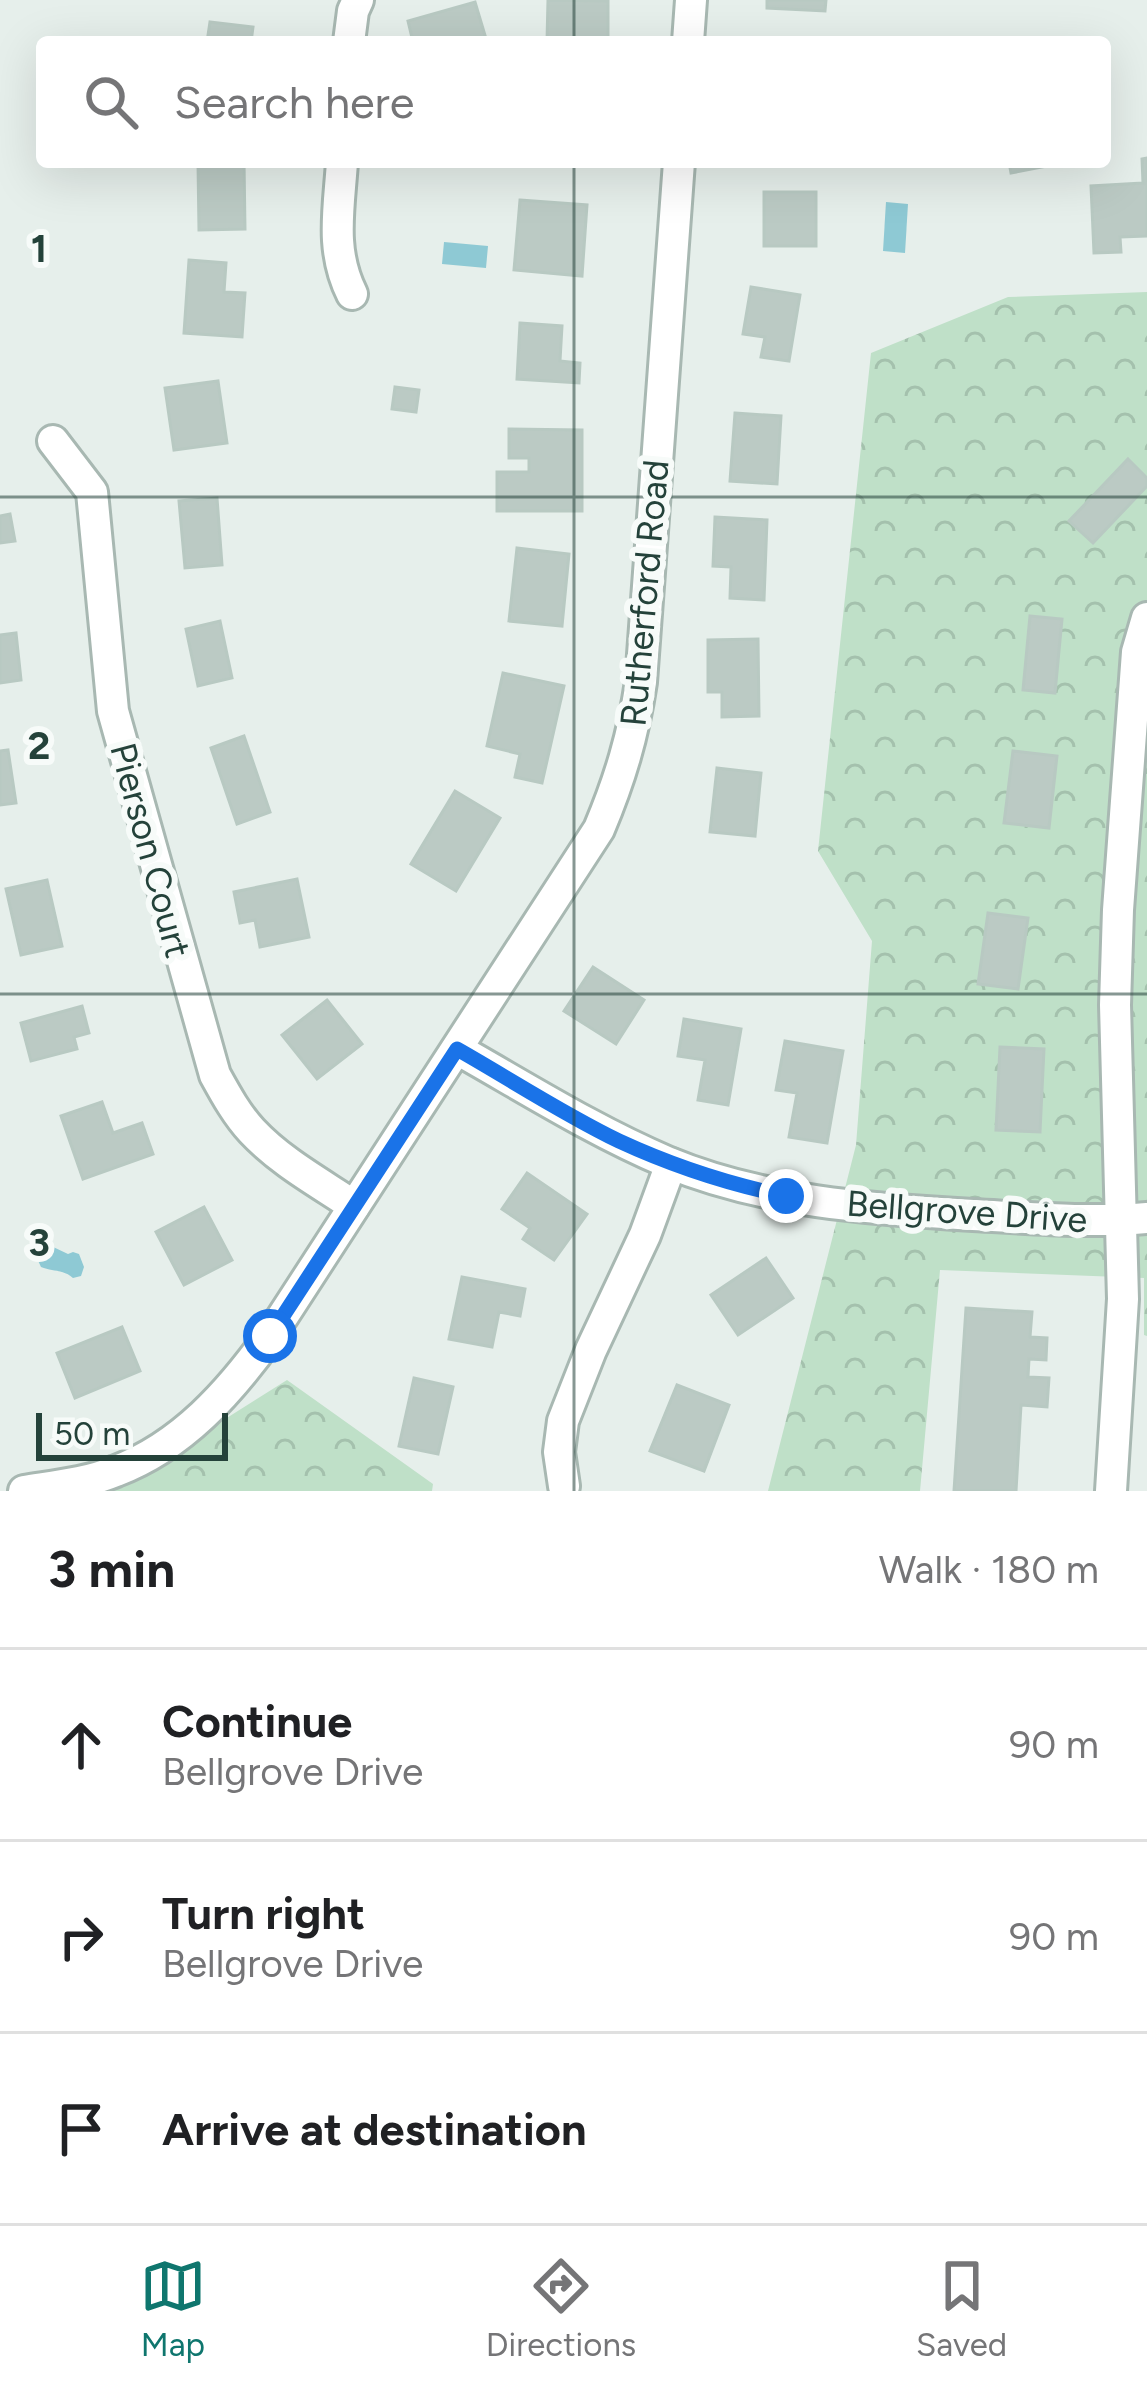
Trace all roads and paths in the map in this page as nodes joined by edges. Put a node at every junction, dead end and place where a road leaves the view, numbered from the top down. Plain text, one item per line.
1 (358, 0) edge
2 (691, 0) edge
3 (350, 36) edge
4 (688, 36) edge
5 (342, 168) edge
6 (679, 168) edge
7 (352, 294) dead end
8 (53, 441) dead end
9 (1147, 618) edge
10 (457, 1049) junction
11 (671, 1164) junction
12 (354, 1206) junction
13 (1133, 1219) edge
14 (564, 1486) dead end
15 (24, 1491) edge
16 (1112, 1491) edge

1 - 3 street
2 - 4 street
5 - 7 street
6 - 10 street, Rutherford Road
8 - 12 street, Pierson Court
9 - 13 street
10 - 11 street, Bellgrove Drive
10 - 12 street
11 - 13 street, Bellgrove Drive
11 - 14 street
12 - 15 street
13 - 16 street

